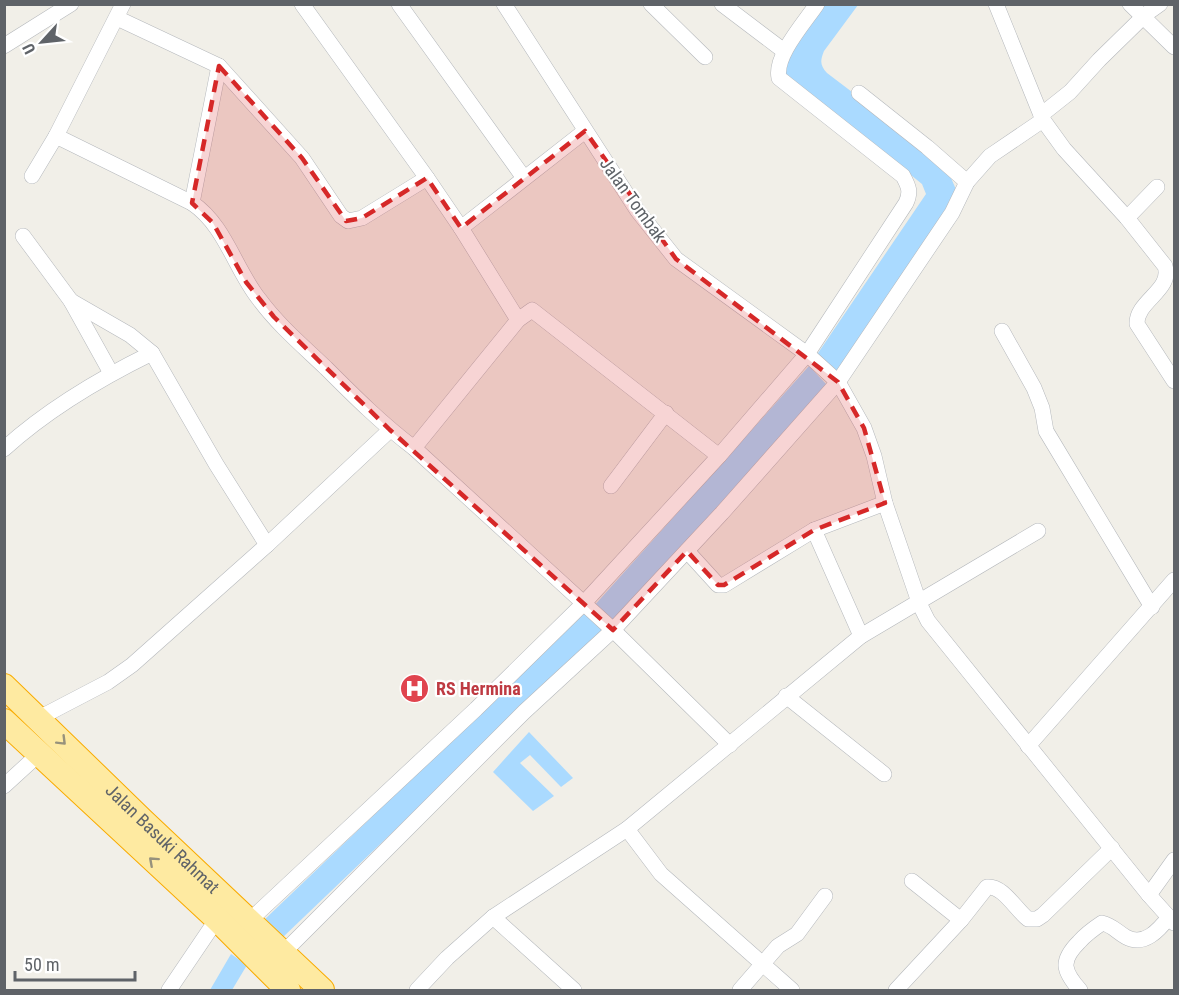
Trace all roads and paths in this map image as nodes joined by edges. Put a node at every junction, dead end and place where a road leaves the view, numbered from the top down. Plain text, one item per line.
1 (71, 4) edge
2 (302, 4) edge
3 (399, 4) edge
4 (504, 4) edge
5 (651, 4) edge
6 (722, 4) edge
7 (817, 4) edge
8 (996, 4) edge
9 (1130, 4) edge
10 (120, 11) edge
11 (1151, 11) edge
12 (4, 46) edge
13 (1174, 47) edge
14 (784, 51) junction
15 (705, 57) dead end
16 (219, 66) junction
17 (859, 93) dead end
18 (1042, 117) junction
19 (585, 131) junction
20 (56, 136) junction
21 (32, 176) dead end
22 (428, 178) junction
23 (524, 178) junction
24 (967, 183) junction
25 (1157, 187) dead end
26 (192, 203) junction
27 (1127, 218) junction
28 (461, 228) junction
29 (23, 236) dead end
30 (71, 301) junction
31 (518, 320) junction
32 (1002, 331) dead end
33 (152, 352) junction
34 (809, 356) junction
35 (111, 373) junction
36 (835, 379) junction
37 (1174, 381) edge
38 (666, 413) junction
39 (390, 430) junction
40 (414, 448) junction
41 (4, 449) edge
42 (719, 456) junction
43 (611, 486) dead end
44 (885, 503) junction
45 (814, 530) junction
46 (1038, 531) dead end
47 (267, 545) junction
48 (687, 551) junction
49 (1174, 580) edge
50 (919, 601) junction
51 (585, 606) junction
52 (1152, 607) junction
53 (611, 629) junction
54 (861, 636) junction
55 (4, 686) edge
56 (786, 696) junction
57 (39, 718) junction
58 (4, 721) edge
59 (729, 745) junction
60 (1028, 746) junction
61 (39, 754) junction
62 (884, 774) dead end
63 (4, 786) edge
64 (627, 829) junction
65 (1112, 848) junction
66 (1174, 860) edge
67 (912, 881) dead end
68 (1149, 895) junction
69 (825, 896) dead end
70 (493, 916) junction
71 (217, 919) junction
72 (961, 920) junction
73 (1172, 920) edge
74 (245, 927) junction
75 (274, 956) junction
76 (762, 963) junction
77 (169, 990) edge
78 (288, 990) edge
79 (322, 990) edge
80 (417, 990) edge
81 (574, 990) edge
82 (740, 990) edge
83 (792, 990) edge
84 (896, 990) edge
85 (1080, 990) edge

1 - 12 street
2 - 22 street
3 - 23 street
4 - 19 street, Jalan Tombak
5 - 15 street
6 - 14 street
7 - 14 street
8 - 18 street
9 - 11 street
10 - 16 street
10 - 20 street
11 - 13 street
11 - 18 street
14 - 34 street
16 - 22 street
16 - 26 street
17 - 24 street
18 - 24 street
18 - 27 street
19 - 23 street
19 - 34 street, Jalan Tombak
20 - 21 street
20 - 26 street
22 - 28 street
23 - 28 street
24 - 36 street
25 - 27 street
26 - 39 street
27 - 37 street
28 - 31 street
29 - 30 street
30 - 33 street
30 - 35 street
31 - 38 street
31 - 40 street
32 - 52 street
33 - 35 street
33 - 47 street
34 - 36 street, Jalan Tombak
34 - 42 street
35 - 41 street
36 - 44 street, Jalan Tombak
36 - 48 street
38 - 42 street
38 - 43 street
39 - 40 street
39 - 47 street
40 - 51 street
42 - 51 street
44 - 45 street
44 - 50 street, Jalan Tombak
45 - 48 street
45 - 54 street
46 - 50 street
47 - 57 street
48 - 53 street
49 - 52 street
50 - 54 street
50 - 60 street, Jalan Tombak
51 - 53 street
51 - 74 street
52 - 60 street
53 - 59 street
53 - 75 street
54 - 56 street
55 - 57 highway, Jalan Basuki Rahmat
56 - 59 street
56 - 62 street
57 -> 74 highway, Jalan Basuki Rahmat
58 - 61 highway, Jalan Basuki Rahmat
59 - 64 street
60 - 65 street, Jalan Tombak
61 - 63 street
71 -> 61 highway, Jalan Basuki Rahmat
64 - 70 street
64 - 76 street
65 - 68 street, Jalan Tombak
65 - 72 street
66 - 68 street
67 - 72 street
68 - 73 street, Jalan Tombak
69 - 76 street
70 - 80 street
70 - 81 street
71 - 74 highway, Jalan Basuki Rahmat
71 - 77 street
72 - 84 street
73 - 85 street
74 - 75 highway, Jalan Basuki Rahmat
75 - 78 highway, Jalan Basuki Rahmat
75 - 79 highway, Jalan Basuki Rahmat
76 - 82 street
76 - 83 street

